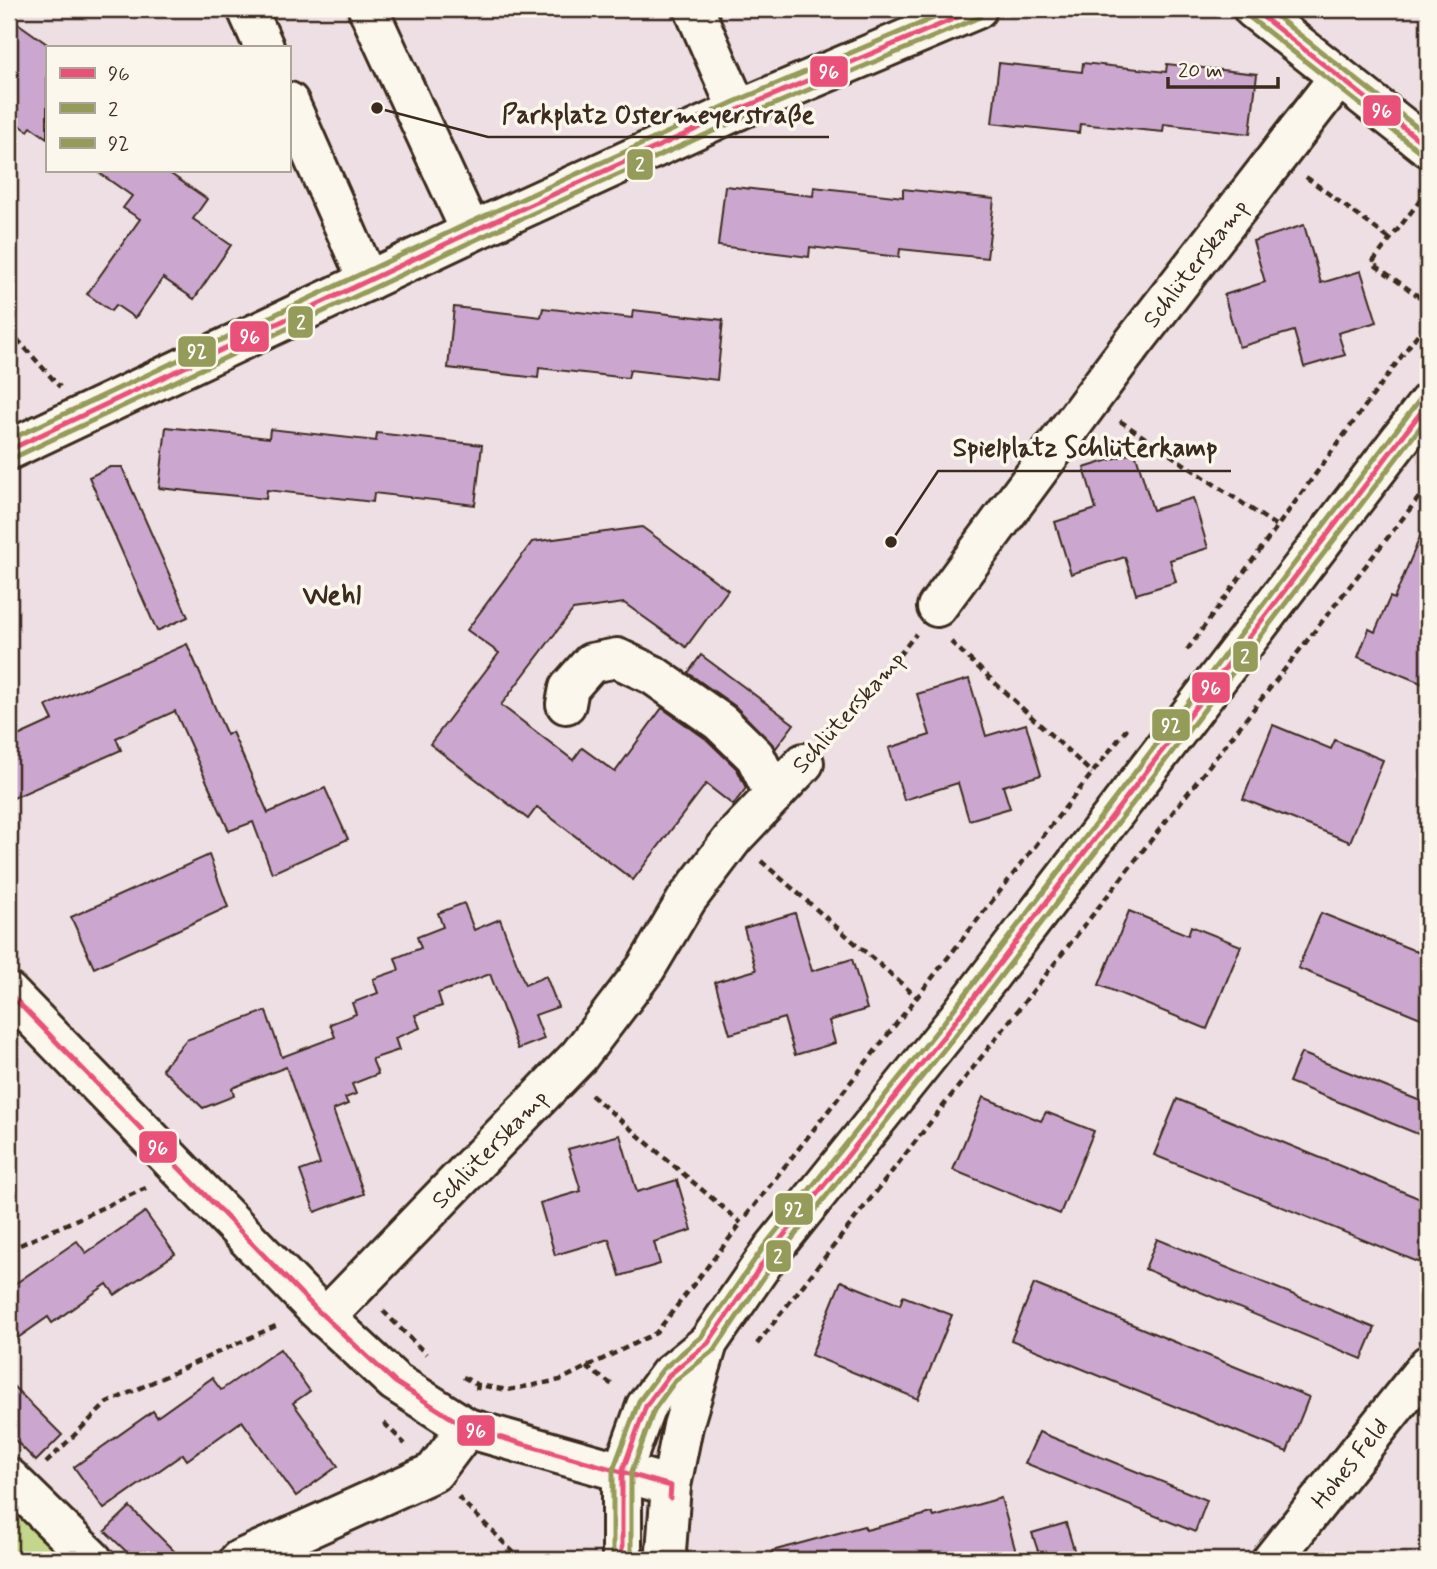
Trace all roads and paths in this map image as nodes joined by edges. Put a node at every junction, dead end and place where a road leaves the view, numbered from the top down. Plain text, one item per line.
1 (247, 9) edge
2 (368, 9) edge
3 (694, 9) edge
4 (977, 9) edge
5 (1253, 9) edge
6 (264, 46) edge
7 (1339, 77) junction
8 (290, 104) edge
9 (738, 110) junction
10 (1428, 147) edge
11 (1278, 156) junction
12 (1428, 190) edge
13 (471, 232) junction
14 (1391, 240) junction
15 (368, 281) junction
16 (1428, 303) edge
17 (1428, 320) edge
18 (9, 330) edge
19 (1090, 401) junction
20 (1428, 403) edge
21 (86, 416) junction
22 (9, 450) edge
23 (1428, 486) edge
24 (1277, 527) junction
25 (1314, 552) junction
26 (932, 614) junction
27 (1180, 660) dead end
28 (566, 704) dead end
29 (1132, 722) dead end
30 (804, 763) joint
31 (1092, 773) junction
32 (774, 795) junction
33 (734, 837) junction
34 (9, 993) edge
35 (918, 997) junction
36 (951, 1027) junction
37 (564, 1072) junction
38 (182, 1172) junction
39 (741, 1223) junction
40 (9, 1250) edge
41 (356, 1286) junction
42 (320, 1313) junction
43 (708, 1343) junction
44 (754, 1348) dead end
45 (434, 1362) dead end
46 (1428, 1365) edge
47 (456, 1373) dead end
48 (478, 1385) junction
49 (467, 1428) junction
50 (622, 1472) junction
51 (14, 1483) edge
52 (671, 1486) junction
53 (93, 1560) edge
54 (239, 1560) edge
55 (622, 1560) edge
56 (668, 1560) edge
57 (1272, 1560) edge

1 - 6 street
2 - 13 street
3 - 9 street
4 - 9 street
5 - 7 street
7 - 10 street
7 - 11 street, Schlüterskamp
8 - 15 street
9 - 13 street
11 - 14 path
11 - 19 street, Schlüterskamp
12 - 14 path
13 - 15 street
14 - 16 path
15 - 21 street
17 - 24 path
18 - 21 path
19 - 24 path
19 - 26 street, Schlüterskamp
20 - 25 street
21 - 22 street
23 - 44 path
24 - 25 path
24 - 27 path
25 - 36 street
26 - 30 path, Schlüterskamp
26 - 31 path
28 - 32 street
29 - 31 path
30 - 32 street, Schlüterskamp
31 - 35 path
32 - 33 street, Schlüterskamp
33 - 35 path
33 - 37 street, Schlüterskamp
34 - 38 street
35 - 36 path
35 - 39 path
36 - 43 street
37 - 39 path
37 - 41 street, Schlüterskamp
38 - 40 path
38 - 42 street
39 - 48 path
41 - 42 street, Schlüterskamp
41 - 45 path
42 - 49 street
42 - 51 path
43 - 50 street
43 - 52 street
46 - 57 street, Hohes Feld
47 - 48 path
48 - 49 path
49 - 50 street
49 - 54 street
50 - 52 street
50 - 55 street
51 - 53 street
52 - 56 street

